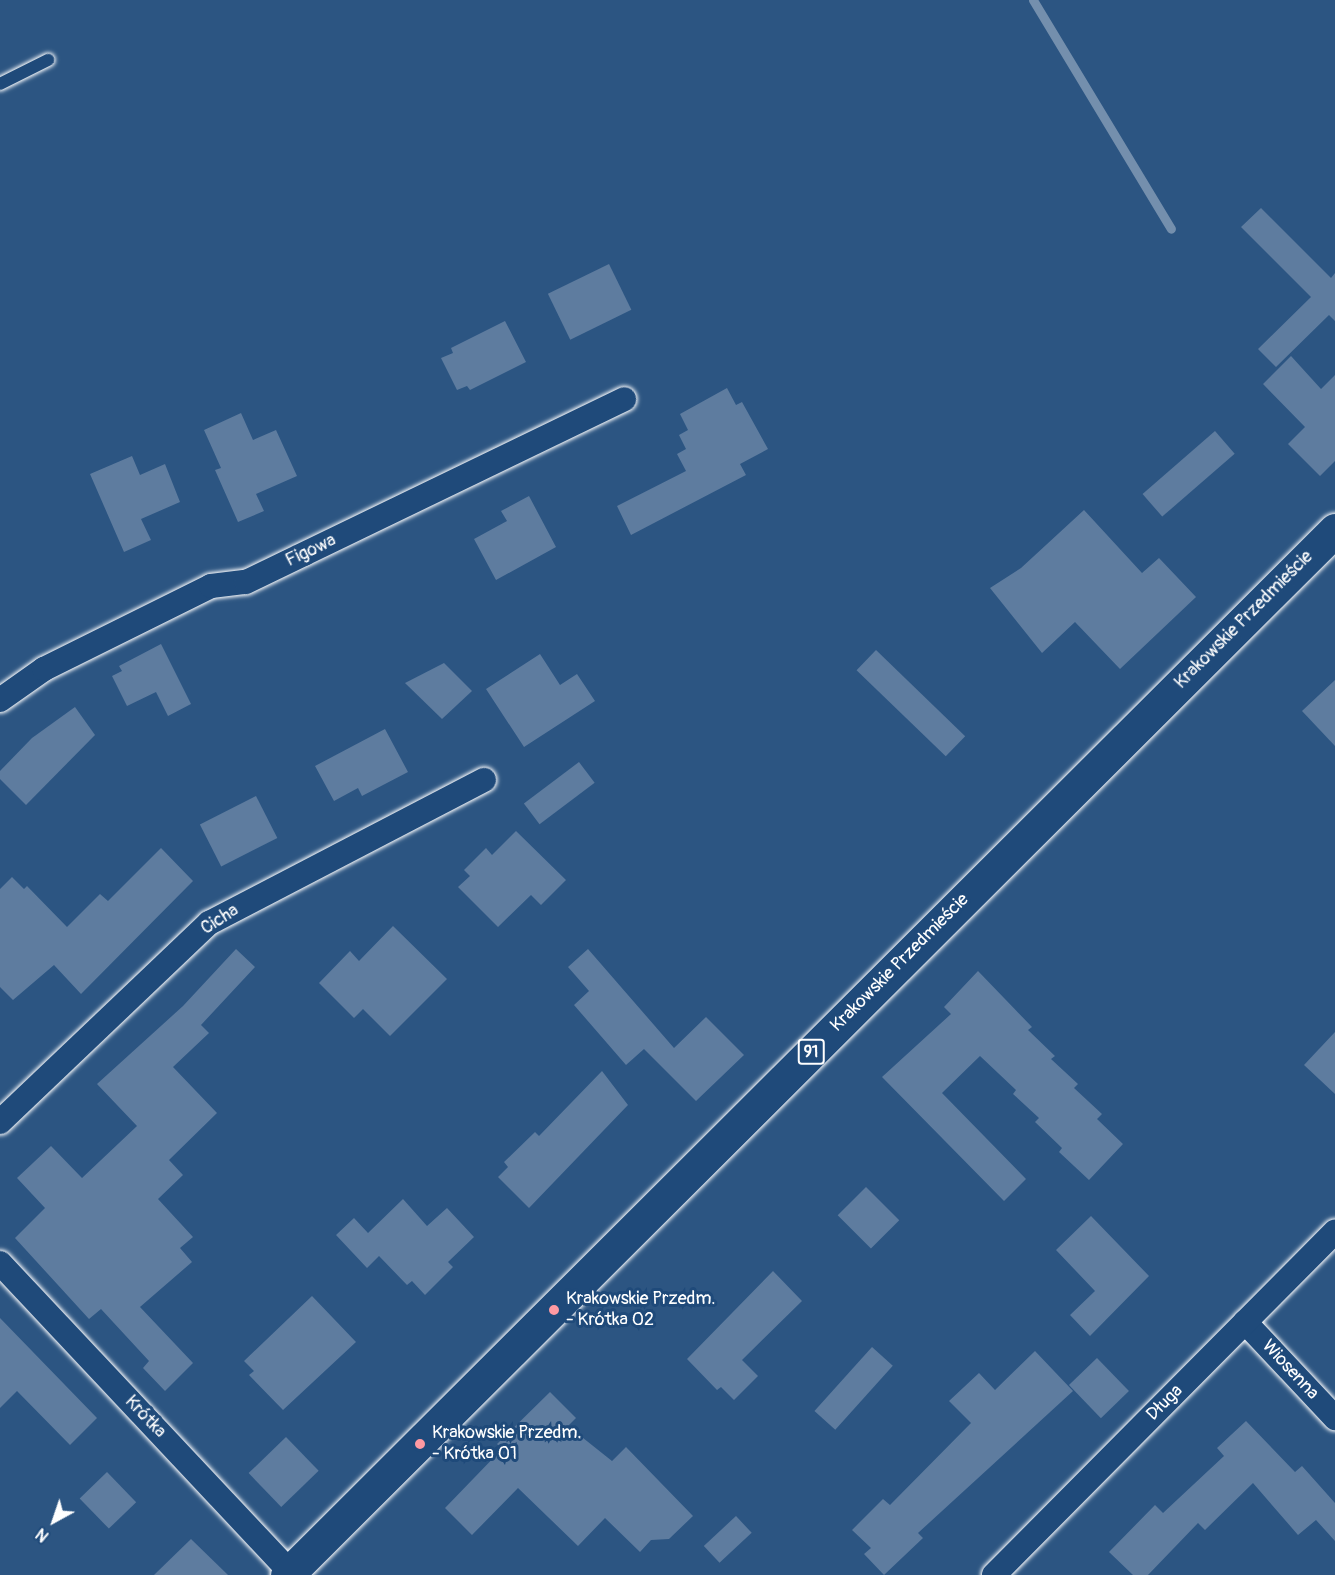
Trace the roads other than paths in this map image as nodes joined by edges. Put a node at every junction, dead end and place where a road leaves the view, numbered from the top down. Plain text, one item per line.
1 (48, 60) dead end
2 (0, 84) edge
3 (624, 399) dead end
4 (1335, 530) edge
5 (0, 700) edge
6 (484, 780) dead end
7 (0, 1122) edge
8 (1335, 1232) edge
9 (0, 1263) edge
10 (1245, 1322) junction
11 (1335, 1418) edge
12 (289, 1573) edge
13 (994, 1575) edge

1 - 2 lane
3 - 5 street, Figowa
4 - 12 main road, Krakowskie Przedmieście / 91
6 - 7 street, Cicha
8 - 10 street, Długa
9 - 12 street, Krótka
10 - 11 street, Wiosenna
10 - 13 street, Długa

